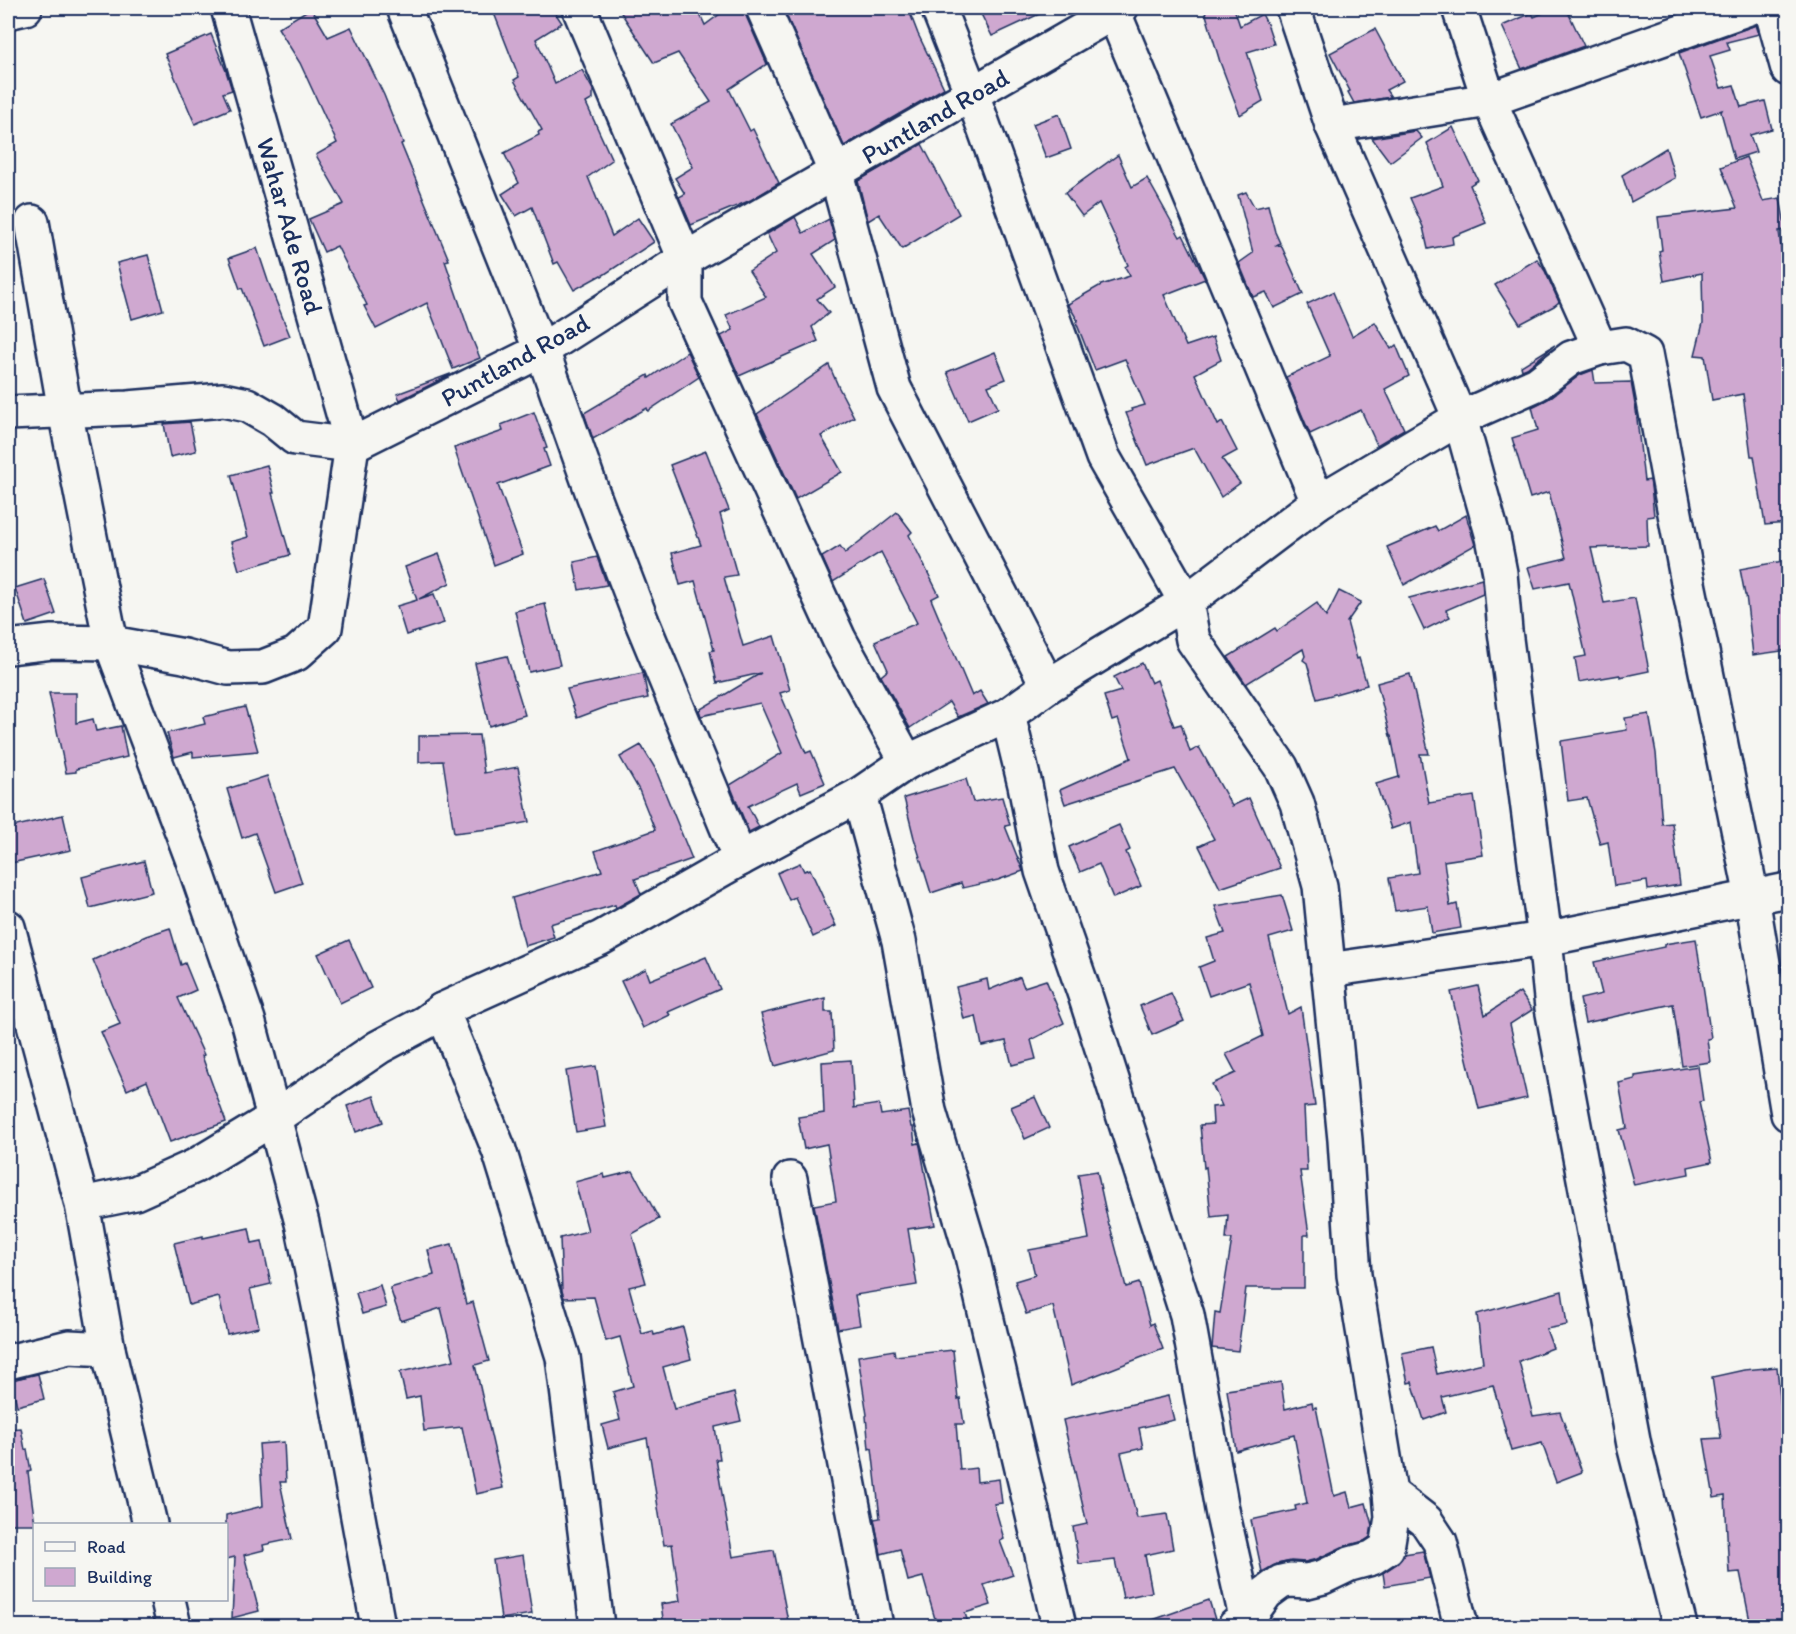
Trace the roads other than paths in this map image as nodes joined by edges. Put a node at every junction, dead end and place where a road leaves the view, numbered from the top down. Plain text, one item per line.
1 (25, 8) edge
2 (228, 8) edge
3 (404, 8) edge
4 (579, 8) edge
5 (763, 8) edge
6 (938, 8) edge
7 (1293, 8) edge
8 (1459, 8) edge
9 (1749, 8) edge
10 (1770, 8) edge
11 (1116, 9) edge
12 (8, 12) edge
13 (1788, 69) edge
14 (972, 94) junction
15 (1489, 100) junction
16 (1332, 125) junction
17 (836, 173) junction
18 (32, 222) dead end
19 (685, 259) junction
20 (1600, 348) junction
21 (542, 350) junction
22 (65, 411) junction
23 (8, 413) edge
24 (1460, 418) junction
25 (352, 445) junction
26 (1318, 502) junction
27 (1186, 602) junction
28 (111, 643) junction
29 (8, 647) edge
30 (1048, 686) junction
31 (1008, 715) junction
32 (907, 762) junction
33 (859, 795) junction
34 (740, 859) junction
35 (1788, 890) edge
36 (1752, 897) junction
37 (8, 927) edge
38 (1545, 939) junction
39 (1328, 970) junction
40 (442, 1010) junction
41 (1788, 1114) edge
42 (274, 1118) junction
43 (790, 1179) dead end
44 (82, 1204) junction
45 (108, 1349) junction
46 (8, 1362) edge
47 (1390, 1493) junction
48 (150, 1523) edge
49 (168, 1601) edge
50 (1243, 1624) edge
51 (174, 1626) edge
52 (378, 1626) edge
53 (597, 1626) edge
54 (876, 1626) edge
55 (1059, 1626) edge
56 (1461, 1626) edge
57 (1680, 1626) edge

1 - 12 street
2 - 25 street, Wahar Ade Road
3 - 21 street
4 - 19 street
5 - 17 street
6 - 14 street
7 - 16 street
8 - 15 street
9 - 15 street
10 - 13 street
11 - 14 street, Puntland Road
11 - 26 street
14 - 17 street, Puntland Road
14 - 27 street
15 - 16 street
15 - 20 street
16 - 24 street
17 - 19 street, Puntland Road
17 - 30 street
18 - 22 street
19 - 21 street, Puntland Road
19 - 32 street
20 - 24 street
20 - 36 street
21 - 25 street, Puntland Road
21 - 34 street
22 - 23 street
22 - 25 street
22 - 28 street
24 - 26 street
24 - 38 street
25 - 28 street
26 - 27 street
27 - 30 street
27 - 39 street
28 - 29 street
28 - 42 street
30 - 31 street
31 - 32 street
31 - 50 street
32 - 33 street
33 - 34 street
33 - 55 street
34 - 40 street
35 - 36 street
36 - 38 street
36 - 41 street
37 - 44 street
38 - 39 street
38 - 57 street
39 - 47 street
40 - 42 street
40 - 53 street
42 - 44 street
42 - 52 street
43 - 54 street
44 - 45 street
45 - 46 street
45 - 48 street
47 - 50 street
47 - 56 street
49 - 51 street

